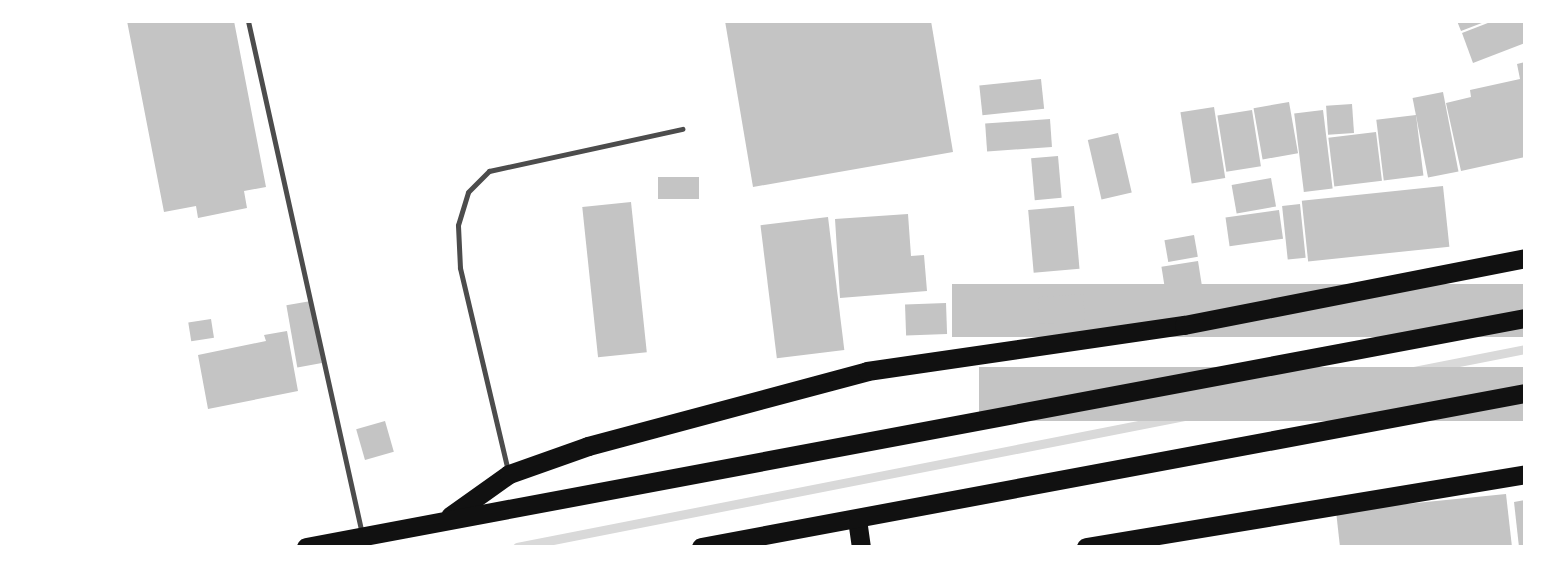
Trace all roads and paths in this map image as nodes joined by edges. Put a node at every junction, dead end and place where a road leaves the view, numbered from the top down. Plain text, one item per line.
1 (248, 21) edge
2 (681, 129) dead end
3 (1525, 258) edge
4 (1525, 318) edge
5 (1525, 393) edge
6 (509, 474) junction
7 (1525, 474) edge
8 (857, 519) junction
9 (443, 521) junction
10 (363, 536) junction
11 (306, 547) edge
12 (701, 547) edge
13 (861, 547) edge
14 (1086, 547) edge

1 - 10 lane
2 - 6 lane
3 - 6 highway
4 - 9 highway
5 - 8 highway
6 - 9 highway
7 - 14 highway
8 - 12 highway
8 - 13 highway
9 - 10 highway
10 - 11 highway

